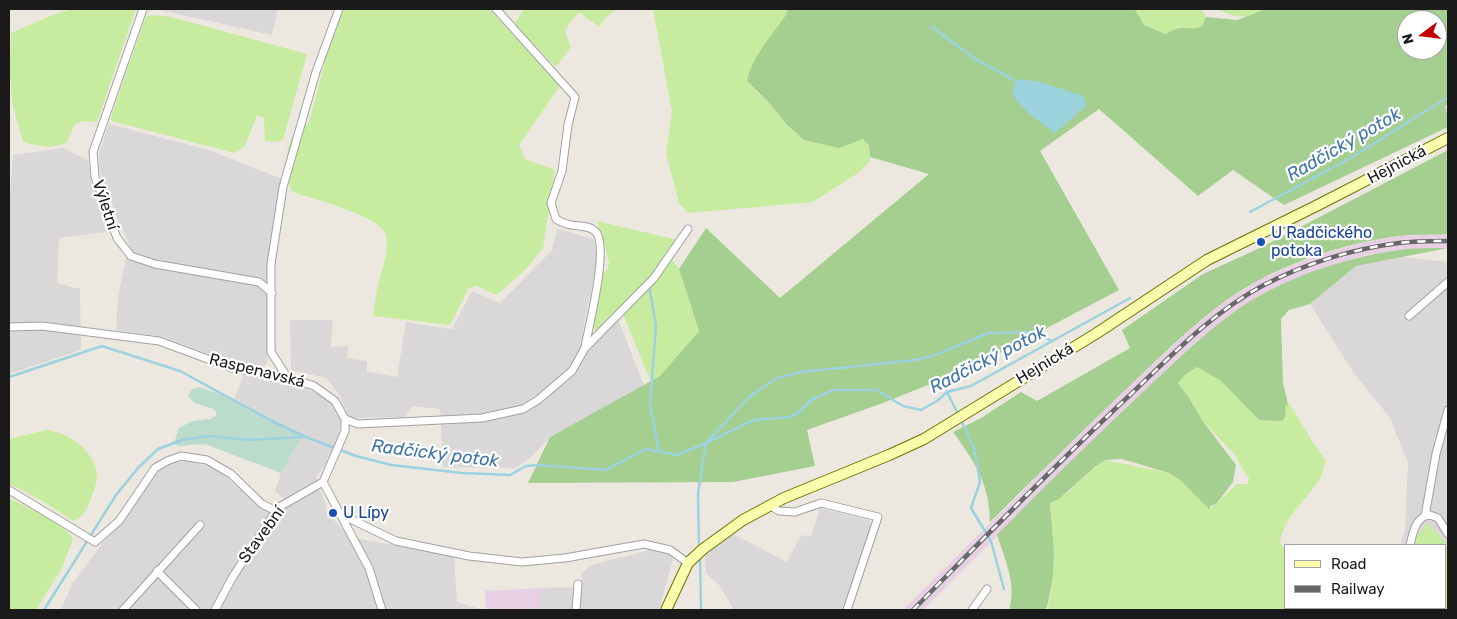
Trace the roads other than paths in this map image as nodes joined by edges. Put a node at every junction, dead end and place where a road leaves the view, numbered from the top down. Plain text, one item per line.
1 (143, 9) edge
2 (339, 9) edge
3 (496, 9) edge
4 (1448, 138) edge
5 (688, 229) dead end
6 (1448, 282) edge
7 (272, 293) junction
8 (1409, 316) dead end
9 (9, 327) edge
10 (585, 348) junction
11 (287, 377) junction
12 (1448, 410) edge
13 (345, 420) junction
14 (323, 482) junction
15 (9, 490) edge
16 (769, 505) junction
17 (276, 511) junction
18 (340, 514) junction
19 (1425, 516) junction
20 (200, 524) dead end
21 (1448, 534) edge
22 (1410, 544) edge
23 (688, 563) junction
24 (157, 571) junction
25 (578, 584) dead end
26 (988, 589) dead end
27 (123, 610) edge
28 (196, 610) edge
29 (216, 610) edge
30 (382, 610) edge
31 (576, 610) edge
32 (666, 610) edge
33 (847, 610) edge
34 (972, 610) edge

1 - 7 street, Výletní
2 - 7 street
3 - 10 street
4 - 16 main road, Hejnická
5 - 10 street
6 - 8 street
7 - 11 street
9 - 11 street, Raspenavská
10 - 13 street
11 - 13 street, Raspenavská
12 - 19 street
13 - 14 street
14 - 17 street, Stavební
14 - 18 street
15 - 17 street
16 - 23 main road, Hejnická
16 - 33 street
17 - 29 street, Stavební
18 - 23 street
18 - 30 street
19 - 21 street
19 - 22 street
20 - 24 street
23 - 32 main road, Hejnická
24 - 27 street
24 - 28 street
25 - 31 street
26 - 34 street

